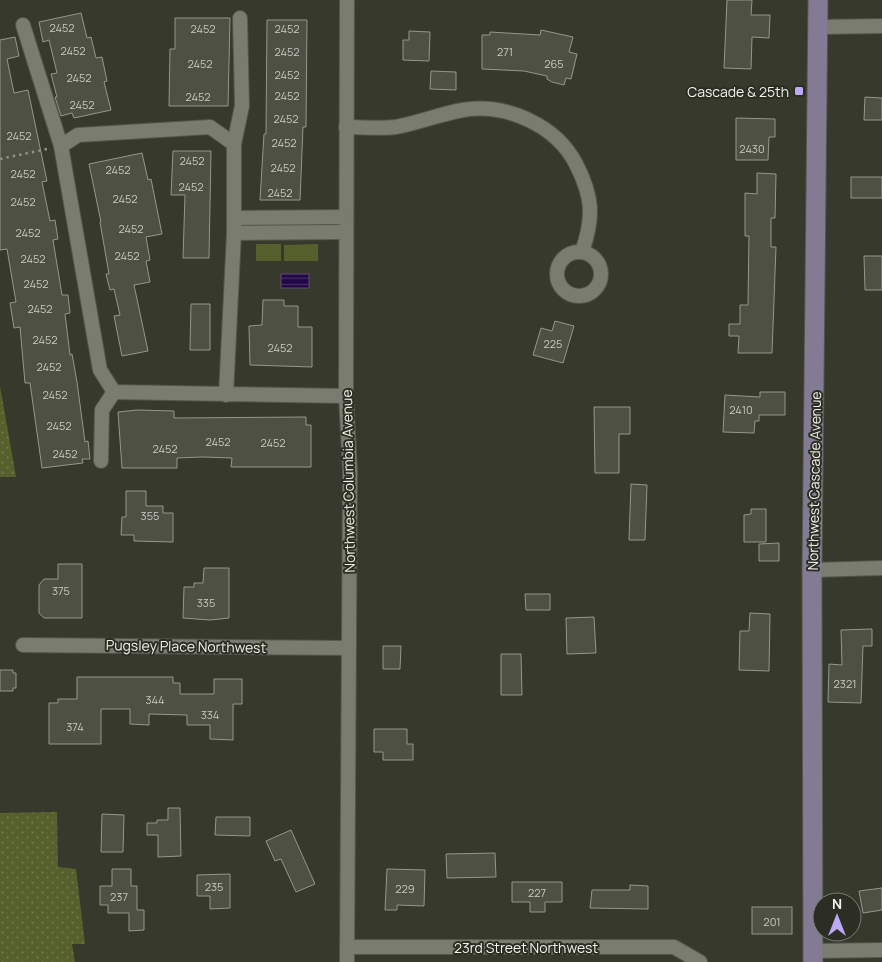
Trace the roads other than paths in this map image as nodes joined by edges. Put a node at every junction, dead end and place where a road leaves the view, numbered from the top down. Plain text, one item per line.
1 (343, 0) edge
2 (347, 0) edge
3 (818, 0) edge
4 (240, 18) dead end
5 (23, 25) dead end
6 (882, 26) edge
7 (818, 27) junction
8 (346, 127) junction
9 (234, 144) junction
10 (61, 146) junction
11 (345, 217) junction
12 (234, 218) junction
13 (346, 232) junction
14 (234, 233) junction
15 (582, 252) dead end
16 (114, 392) junction
17 (226, 395) junction
18 (346, 396) junction
19 (101, 461) dead end
20 (882, 568) edge
21 (812, 570) junction
22 (23, 645) dead end
23 (349, 648) junction
24 (347, 946) junction
25 (882, 950) edge
26 (813, 956) edge
27 (347, 962) edge
28 (700, 962) edge

1 - 2 street
2 - 8 street, Northwest Columbia Avenue
3 - 7 street, Northwest Cascade Avenue
4 - 9 street
5 - 10 street
6 - 7 street
7 - 21 street, Northwest Cascade Avenue
8 - 11 street, Northwest Columbia Avenue
8 - 15 street
9 - 10 street
9 - 12 street
10 - 16 street
11 - 12 street
11 - 13 street, Northwest Columbia Avenue
12 - 14 street
13 - 14 street
13 - 18 street, Northwest Columbia Avenue
14 - 17 street
16 - 17 street
16 - 19 street
17 - 18 street
18 - 23 street, Northwest Columbia Avenue
20 - 21 street
21 - 26 street, Northwest Cascade Avenue
22 - 23 street, Pugsley Place Northwest
23 - 24 street, Northwest Columbia Avenue
24 - 27 street, Northwest Columbia Avenue
24 - 28 street, 23rd Street Northwest
25 - 26 street

